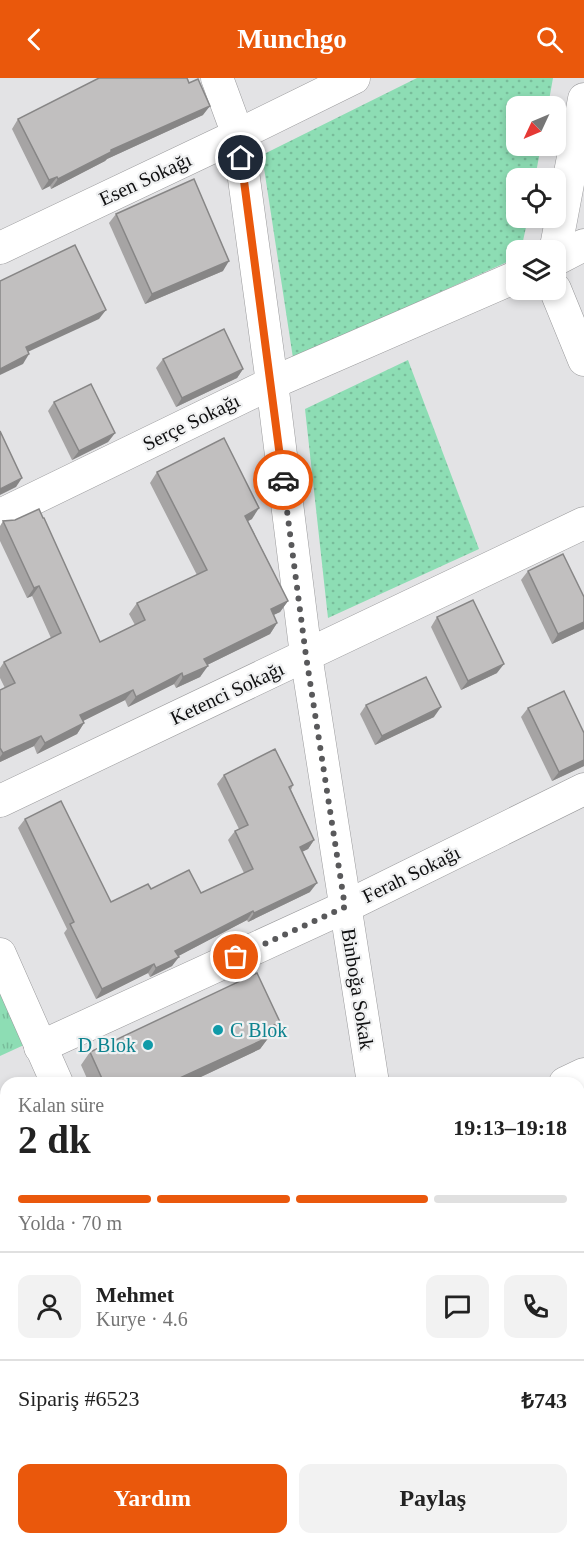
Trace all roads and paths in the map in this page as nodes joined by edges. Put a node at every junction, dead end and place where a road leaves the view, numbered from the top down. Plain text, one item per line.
1 (217, 78) edge
2 (354, 78) edge
3 (584, 99) edge
4 (238, 135) junction
5 (557, 240) edge
6 (584, 245) edge
7 (0, 248) edge
8 (566, 254) edge
9 (506, 281) edge
10 (559, 300) edge
11 (584, 360) edge
12 (272, 383) junction
13 (0, 515) edge
14 (584, 523) edge
15 (306, 656) junction
16 (584, 789) edge
17 (0, 801) edge
18 (345, 907) junction
19 (0, 954) edge
20 (40, 1047) junction
21 (54, 1077) edge
22 (372, 1077) edge

1 - 4 street, Binboğa Sokak
2 - 4 street, Esen Sokağı
3 - 5 street
4 - 7 street, Esen Sokağı
4 - 12 street, Binboğa Sokak
6 - 8 street
9 - 12 street, Serçe Sokağı
10 - 11 street
12 - 13 street, Serçe Sokağı
12 - 15 street, Binboğa Sokak
14 - 15 street, Ketenci Sokağı
15 - 17 street, Ketenci Sokağı
15 - 18 street, Binboğa Sokak
16 - 18 street, Ferah Sokağı
18 - 20 street, Ferah Sokağı
18 - 22 street, Binboğa Sokak
19 - 20 street
20 - 21 street

